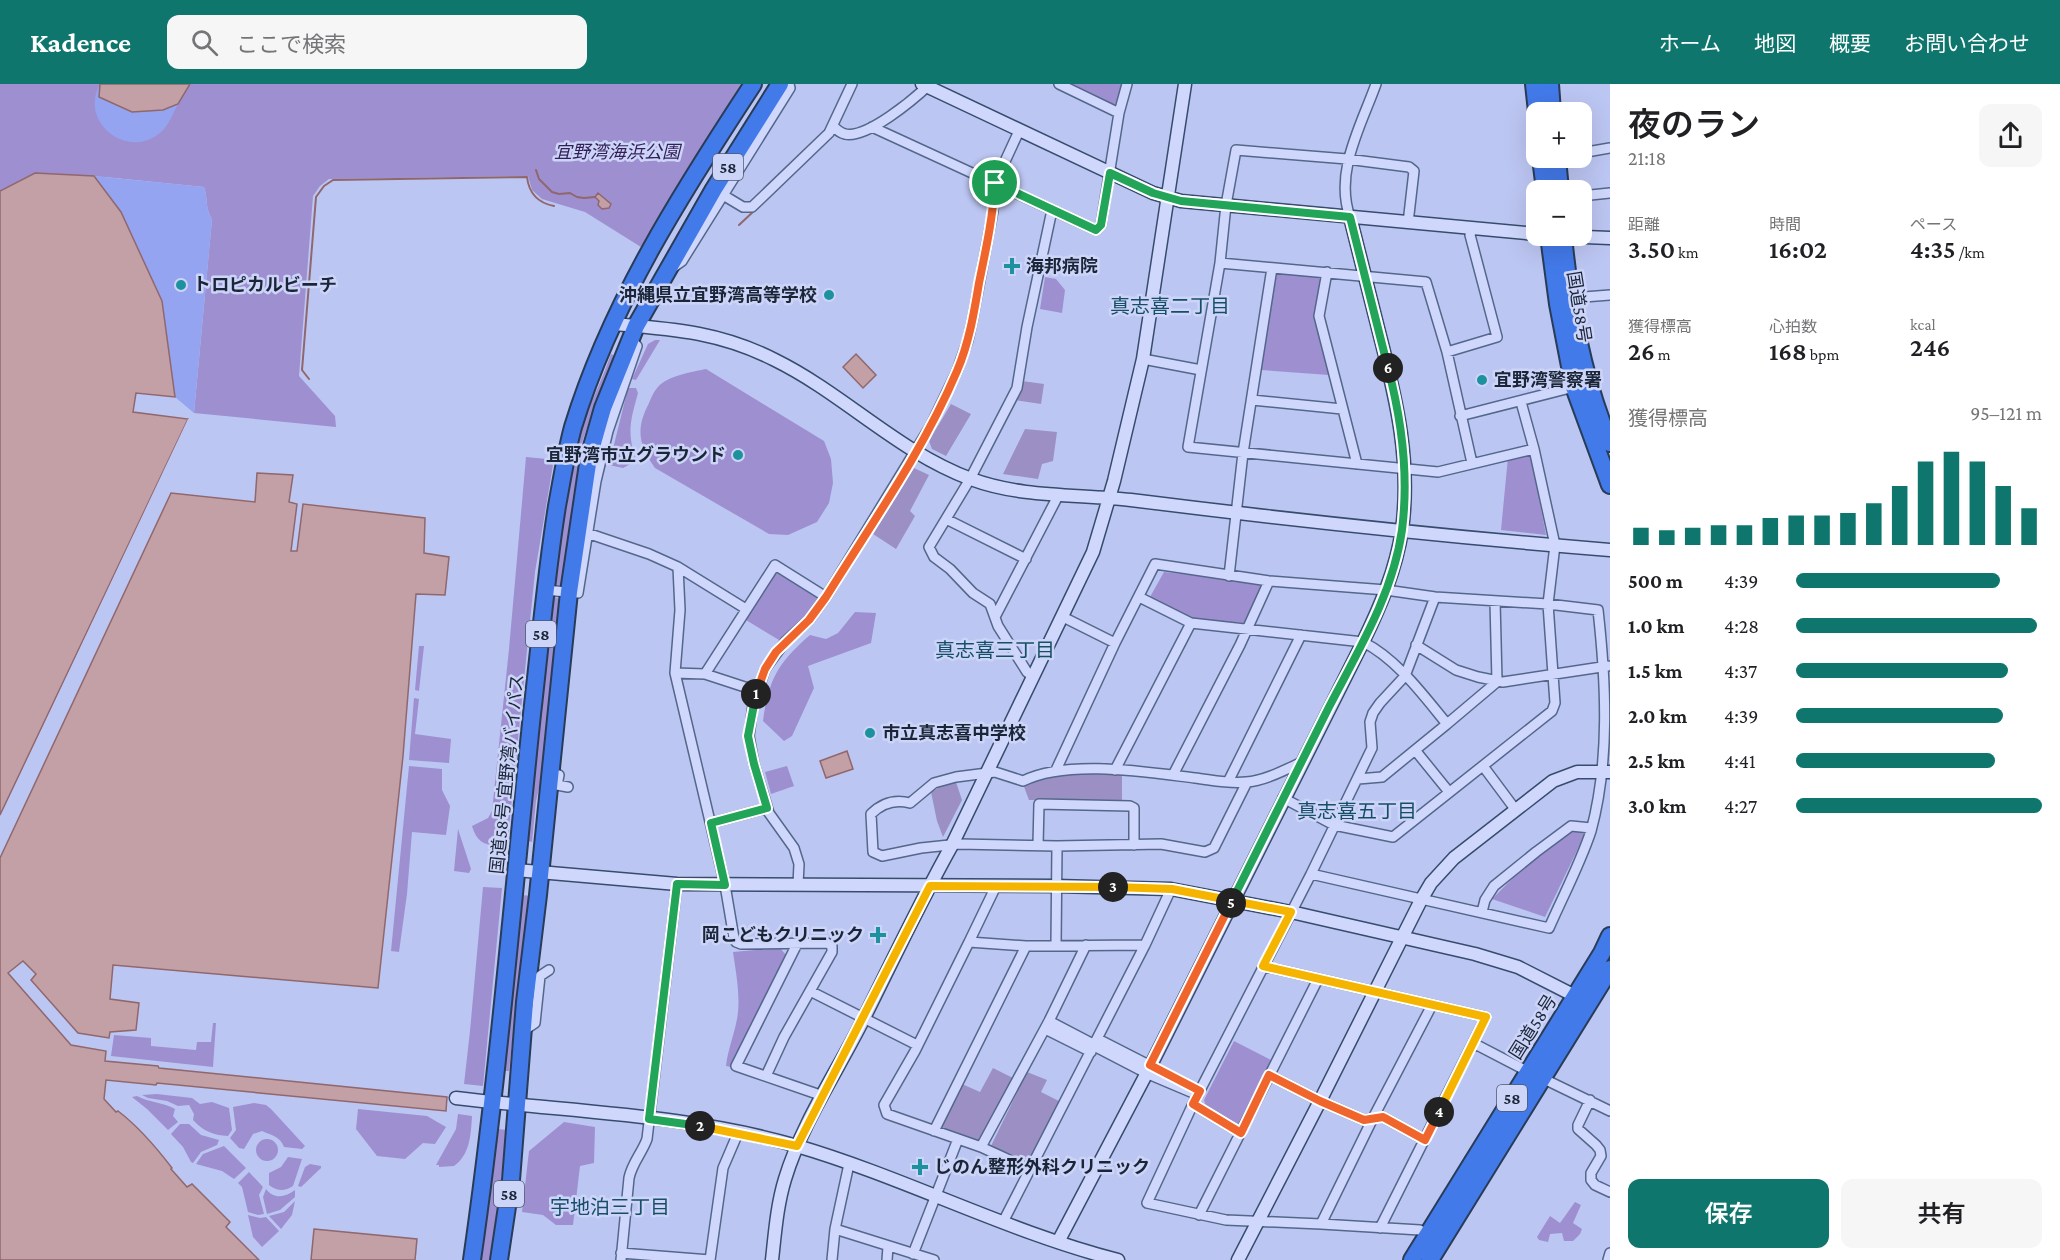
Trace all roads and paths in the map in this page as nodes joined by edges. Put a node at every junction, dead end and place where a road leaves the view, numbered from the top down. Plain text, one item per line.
1 (753, 84) edge
2 (780, 84) edge
3 (789, 84) edge
4 (852, 84) edge
5 (1059, 84) edge
6 (1127, 84) edge
7 (1185, 84) edge
8 (1376, 84) edge
9 (1534, 84) edge
10 (1550, 84) edge
11 (926, 85) edge
12 (1536, 102) edge
13 (1551, 102) edge
14 (1119, 113) junction
15 (833, 126) junction
16 (872, 127) junction
17 (1019, 131) junction
18 (1610, 147) edge
19 (1592, 151) edge
20 (1347, 159) junction
21 (1110, 173) junction
22 (995, 183) junction
23 (1610, 193) edge
24 (723, 195) junction
25 (1592, 195) edge
26 (1167, 198) junction
27 (1226, 206) junction
28 (1052, 210) junction
29 (1350, 217) junction
30 (1408, 223) junction
31 (1472, 229) junction
32 (1526, 233) edge
33 (1592, 237) edge
34 (1610, 238) edge
35 (1550, 246) edge
36 (1563, 246) edge
37 (1220, 263) junction
38 (1272, 267) junction
39 (1327, 272) junction
40 (663, 275) junction
41 (1365, 276) junction
42 (1610, 295) edge
43 (1571, 298) junction
44 (613, 324) junction
45 (633, 332) junction
46 (1447, 352) junction
47 (1143, 359) junction
48 (1201, 370) junction
49 (1574, 387) junction
50 (1252, 400) junction
51 (1521, 402) junction
52 (1342, 409) junction
53 (1460, 416) junction
54 (1606, 423) edge
55 (1610, 443) edge
56 (1534, 448) junction
57 (915, 453) junction
58 (1243, 453) junction
59 (1472, 463) junction
60 (1357, 464) junction
61 (1404, 469) junction
62 (970, 479) junction
63 (1610, 485) edge
64 (1059, 494) junction
65 (1109, 498) junction
66 (1237, 514) junction
67 (946, 519) junction
68 (1402, 530) junction
69 (587, 533) junction
70 (1555, 545) junction
71 (1610, 550) edge
72 (1026, 559) junction
73 (678, 567) junction
74 (1229, 576) junction
75 (1269, 581) junction
76 (545, 590) junction
77 (1386, 590) junction
78 (569, 592) junction
79 (826, 597) junction
80 (1139, 597) junction
81 (1436, 597) junction
82 (1495, 601) junction
83 (1548, 604) junction
84 (746, 609) junction
85 (1063, 616) junction
86 (994, 617) junction
87 (1191, 623) junction
88 (1247, 629) junction
89 (1301, 635) junction
90 (1363, 642) junction
91 (1115, 643) junction
92 (1416, 645) junction
93 (1607, 666) edge
94 (675, 673) junction
95 (705, 674) junction
96 (1554, 674) junction
97 (1032, 676) junction
98 (1405, 676) junction
99 (1497, 681) junction
100 (757, 691) junction
101 (1447, 724) junction
102 (1415, 750) junction
103 (1302, 762) junction
104 (1483, 766) junction
105 (550, 768) junction
106 (1115, 770) junction
107 (1056, 771) junction
108 (988, 772) junction
109 (1607, 772) edge
110 (1173, 775) junction
111 (1358, 778) junction
112 (1228, 782) junction
113 (1247, 782) junction
114 (568, 787) dead end
115 (1449, 792) junction
116 (1283, 798) junction
117 (767, 808) junction
118 (1515, 809) junction
119 (711, 823) junction
120 (1334, 825) junction
121 (1591, 828) junction
122 (952, 845) junction
123 (1038, 845) junction
124 (1134, 845) junction
125 (1057, 846) junction
126 (516, 870) junction
127 (540, 872) junction
128 (1311, 874) junction
129 (677, 884) junction
130 (725, 885) junction
131 (798, 885) junction
132 (930, 886) junction
133 (996, 886) junction
134 (1056, 886) junction
135 (1172, 889) junction
136 (1233, 900) junction
137 (1421, 900) junction
138 (1291, 912) junction
139 (1482, 912) junction
140 (1610, 936) edge
141 (1402, 938) junction
142 (969, 942) junction
143 (797, 944) junction
144 (1056, 944) junction
145 (1086, 945) junction
146 (1145, 945) junction
147 (1026, 946) junction
148 (1263, 966) junction
149 (549, 969) dead end
150 (1318, 979) junction
151 (1607, 979) edge
152 (810, 991) junction
153 (1374, 992) junction
154 (1575, 996) junction
155 (1432, 1005) junction
156 (864, 1018) junction
157 (1047, 1025) junction
158 (522, 1031) junction
159 (1473, 1043) junction
160 (917, 1045) junction
161 (1095, 1045) junction
162 (1148, 1069) junction
163 (1269, 1075) junction
164 (1536, 1075) junction
165 (766, 1076) junction
166 (1199, 1093) junction
167 (822, 1096) junction
168 (456, 1098) dead end
169 (1590, 1100) junction
170 (1320, 1101) junction
171 (492, 1102) junction
172 (1193, 1104) junction
173 (517, 1105) junction
174 (1610, 1111) edge
175 (1373, 1118) junction
176 (649, 1119) junction
177 (934, 1131) junction
178 (738, 1133) junction
179 (1241, 1133) junction
180 (958, 1139) junction
181 (1425, 1140) junction
182 (797, 1146) junction
183 (981, 1147) junction
184 (849, 1164) junction
185 (1029, 1169) junction
186 (1610, 1192) edge
187 (935, 1196) junction
188 (1199, 1215) junction
189 (1003, 1222) junction
190 (1257, 1222) junction
191 (1321, 1224) junction
192 (1380, 1228) junction
193 (835, 1229) junction
194 (1420, 1230) dead end
195 (1058, 1242) junction
196 (888, 1247) junction
197 (1610, 1253) edge
198 (913, 1254) junction
199 (621, 1257) edge
200 (1431, 1259) edge
201 (472, 1260) edge
202 (499, 1260) edge
203 (710, 1260) edge
204 (772, 1260) edge
205 (832, 1260) edge
206 (887, 1260) edge
207 (934, 1260) edge
208 (1118, 1260) edge
209 (1238, 1260) edge
210 (1412, 1260) edge
211 (1608, 1260) edge

1 - 44 highway, 国道58号 宜野湾バイパス / 58
2 - 40 highway, 58
3 - 24 street
4 - 15 street
5 - 14 street
6 - 14 street
7 - 26 street
8 - 20 street
9 - 12 highway
10 - 13 highway
11 - 16 street
11 - 17 street
14 - 21 street
15 - 16 street
15 - 24 street
16 - 22 street
17 - 21 street
17 - 22 street
18 - 19 street
20 - 27 street
20 - 29 street
20 - 30 street
21 - 26 street
21 - 28 street
22 - 28 street
22 - 57 street
23 - 25 street
24 - 40 street
26 - 27 street
26 - 47 street
27 - 29 street
27 - 37 street
28 - 62 street
29 - 30 street
29 - 41 street
30 - 31 street
31 - 32 street
31 - 46 street
33 - 34 street
35 - 49 highway, 国道58号
36 - 43 highway, 国道58号
37 - 38 street
37 - 48 street
38 - 39 street
38 - 50 street
39 - 41 street
39 - 52 street
40 - 45 highway, 58
41 - 46 street
41 - 61 street
42 - 43 street
43 - 54 highway, 国道58号
44 - 45 street
44 - 76 highway, 国道58号 宜野湾バイパス / 58
45 - 57 street
45 - 69 street
45 - 78 highway, 58
46 - 53 street
47 - 48 street
47 - 65 street
48 - 58 street
49 - 51 street
49 - 63 highway, 国道58号
50 - 52 street
50 - 58 street
51 - 53 street
51 - 56 street
52 - 60 street
53 - 59 street
54 - 55 highway, 国道58号
56 - 59 street
56 - 70 street
57 - 62 street
57 - 79 street
58 - 60 street
58 - 66 street
59 - 61 street
60 - 61 street
61 - 68 street
62 - 64 street
62 - 67 street
64 - 65 street
64 - 72 street
65 - 66 street
65 - 85 street
66 - 68 street
66 - 74 street
67 - 72 street
67 - 86 street
68 - 70 street
68 - 77 street
69 - 73 street
69 - 78 street
70 - 71 street
70 - 83 street
72 - 86 street
73 - 84 street
73 - 94 street
74 - 75 street
74 - 80 street
75 - 77 street
75 - 88 street
76 - 78 street
76 - 126 highway, 国道58号 宜野湾バイパス / 58
77 - 81 street
77 - 90 street
78 - 105 highway, 58
79 - 84 street
79 - 100 street
80 - 87 street
80 - 91 street
81 - 82 street
81 - 92 street
82 - 83 street
82 - 99 street
83 - 93 street
83 - 96 street
84 - 95 street
85 - 91 street
85 - 97 street
86 - 97 street
87 - 88 street
87 - 106 street
88 - 89 street
88 - 110 street
89 - 90 street
89 - 112 street
90 - 98 street
90 - 103 street
91 - 107 street
92 - 98 street
92 - 99 street
93 - 96 street
93 - 109 street
94 - 95 street
94 - 119 street
95 - 100 street
96 - 99 street
96 - 104 street
97 - 108 street
98 - 101 street
98 - 111 street
99 - 101 street
100 - 117 street
101 - 102 street
102 - 111 street
102 - 115 street
103 - 113 street
103 - 116 street
104 - 115 street
104 - 118 street
105 - 114 street
105 - 127 highway, 58
106 - 107 street
106 - 110 street
107 - 108 street
108 - 122 street
108 - 122 street
109 - 118 street
109 - 121 street
110 - 112 street
111 - 120 street
112 - 113 street
113 - 124 street
115 - 120 street
116 - 120 street
116 - 136 street
117 - 119 street
117 - 131 street
118 - 137 street
119 - 130 street
120 - 128 street
121 - 139 street
121 - 139 street
122 - 123 street
122 - 132 street
123 - 124 street
123 - 125 street
124 - 125 street
125 - 134 street
126 - 127 street
126 - 171 highway, 国道58号 宜野湾バイパス / 58
127 - 129 street
127 - 158 highway, 58
128 - 137 street
128 - 138 street
129 - 130 street
129 - 176 street
130 - 131 street
130 - 143 street
131 - 132 street
132 - 133 street
132 - 156 street
133 - 134 street
133 - 142 street
134 - 135 street
134 - 144 street
135 - 136 street
135 - 146 street
136 - 138 street
136 - 162 street
137 - 139 street
137 - 141 street
138 - 141 street
138 - 148 street
140 - 154 highway, 国道58号 / 58
141 - 153 street
141 - 154 street
142 - 147 street
142 - 160 street
143 - 152 street
143 - 165 street
144 - 145 street
144 - 147 street
145 - 146 street
145 - 157 street
146 - 161 street
147 - 177 street
148 - 150 street
148 - 166 street
149 - 158 street
150 - 153 street
150 - 163 street
151 - 164 highway, 国道58号 / 58
152 - 156 street
152 - 165 street
153 - 155 street
153 - 170 street
154 - 164 highway, 国道58号 / 58
155 - 159 street
155 - 175 street
156 - 160 street
156 - 167 street
157 - 161 street
157 - 183 street
158 - 173 highway, 58
159 - 164 street
159 - 181 street
160 - 177 street
161 - 162 street
161 - 185 street
162 - 166 street
162 - 195 street
163 - 170 street
163 - 179 street
164 - 169 street
164 - 200 highway, 国道58号 / 58
164 - 210 highway, 国道58号 / 58
165 - 167 street
166 - 172 street
167 - 182 street
168 - 171 street
169 - 174 street
169 - 186 street
170 - 175 street
170 - 190 street
171 - 173 street
171 - 201 highway, 国道58号 宜野湾バイパス / 58
172 - 179 street
172 - 188 street
173 - 176 street
173 - 202 highway, 58
175 - 181 street
175 - 191 street
176 - 178 street
176 - 199 street
177 - 180 street
178 - 182 street
178 - 203 street
179 - 188 street
180 - 183 street
180 - 187 street
181 - 192 street
182 - 184 street
182 - 204 street
183 - 185 street
184 - 187 street
184 - 193 street
185 - 189 street
187 - 189 street
187 - 198 street
188 - 190 street
189 - 195 street
190 - 191 street
190 - 209 street
191 - 192 street
192 - 194 street
193 - 196 street
193 - 205 street
195 - 208 street
196 - 198 street
196 - 206 street
197 - 211 street
198 - 207 street
199 - 203 street

